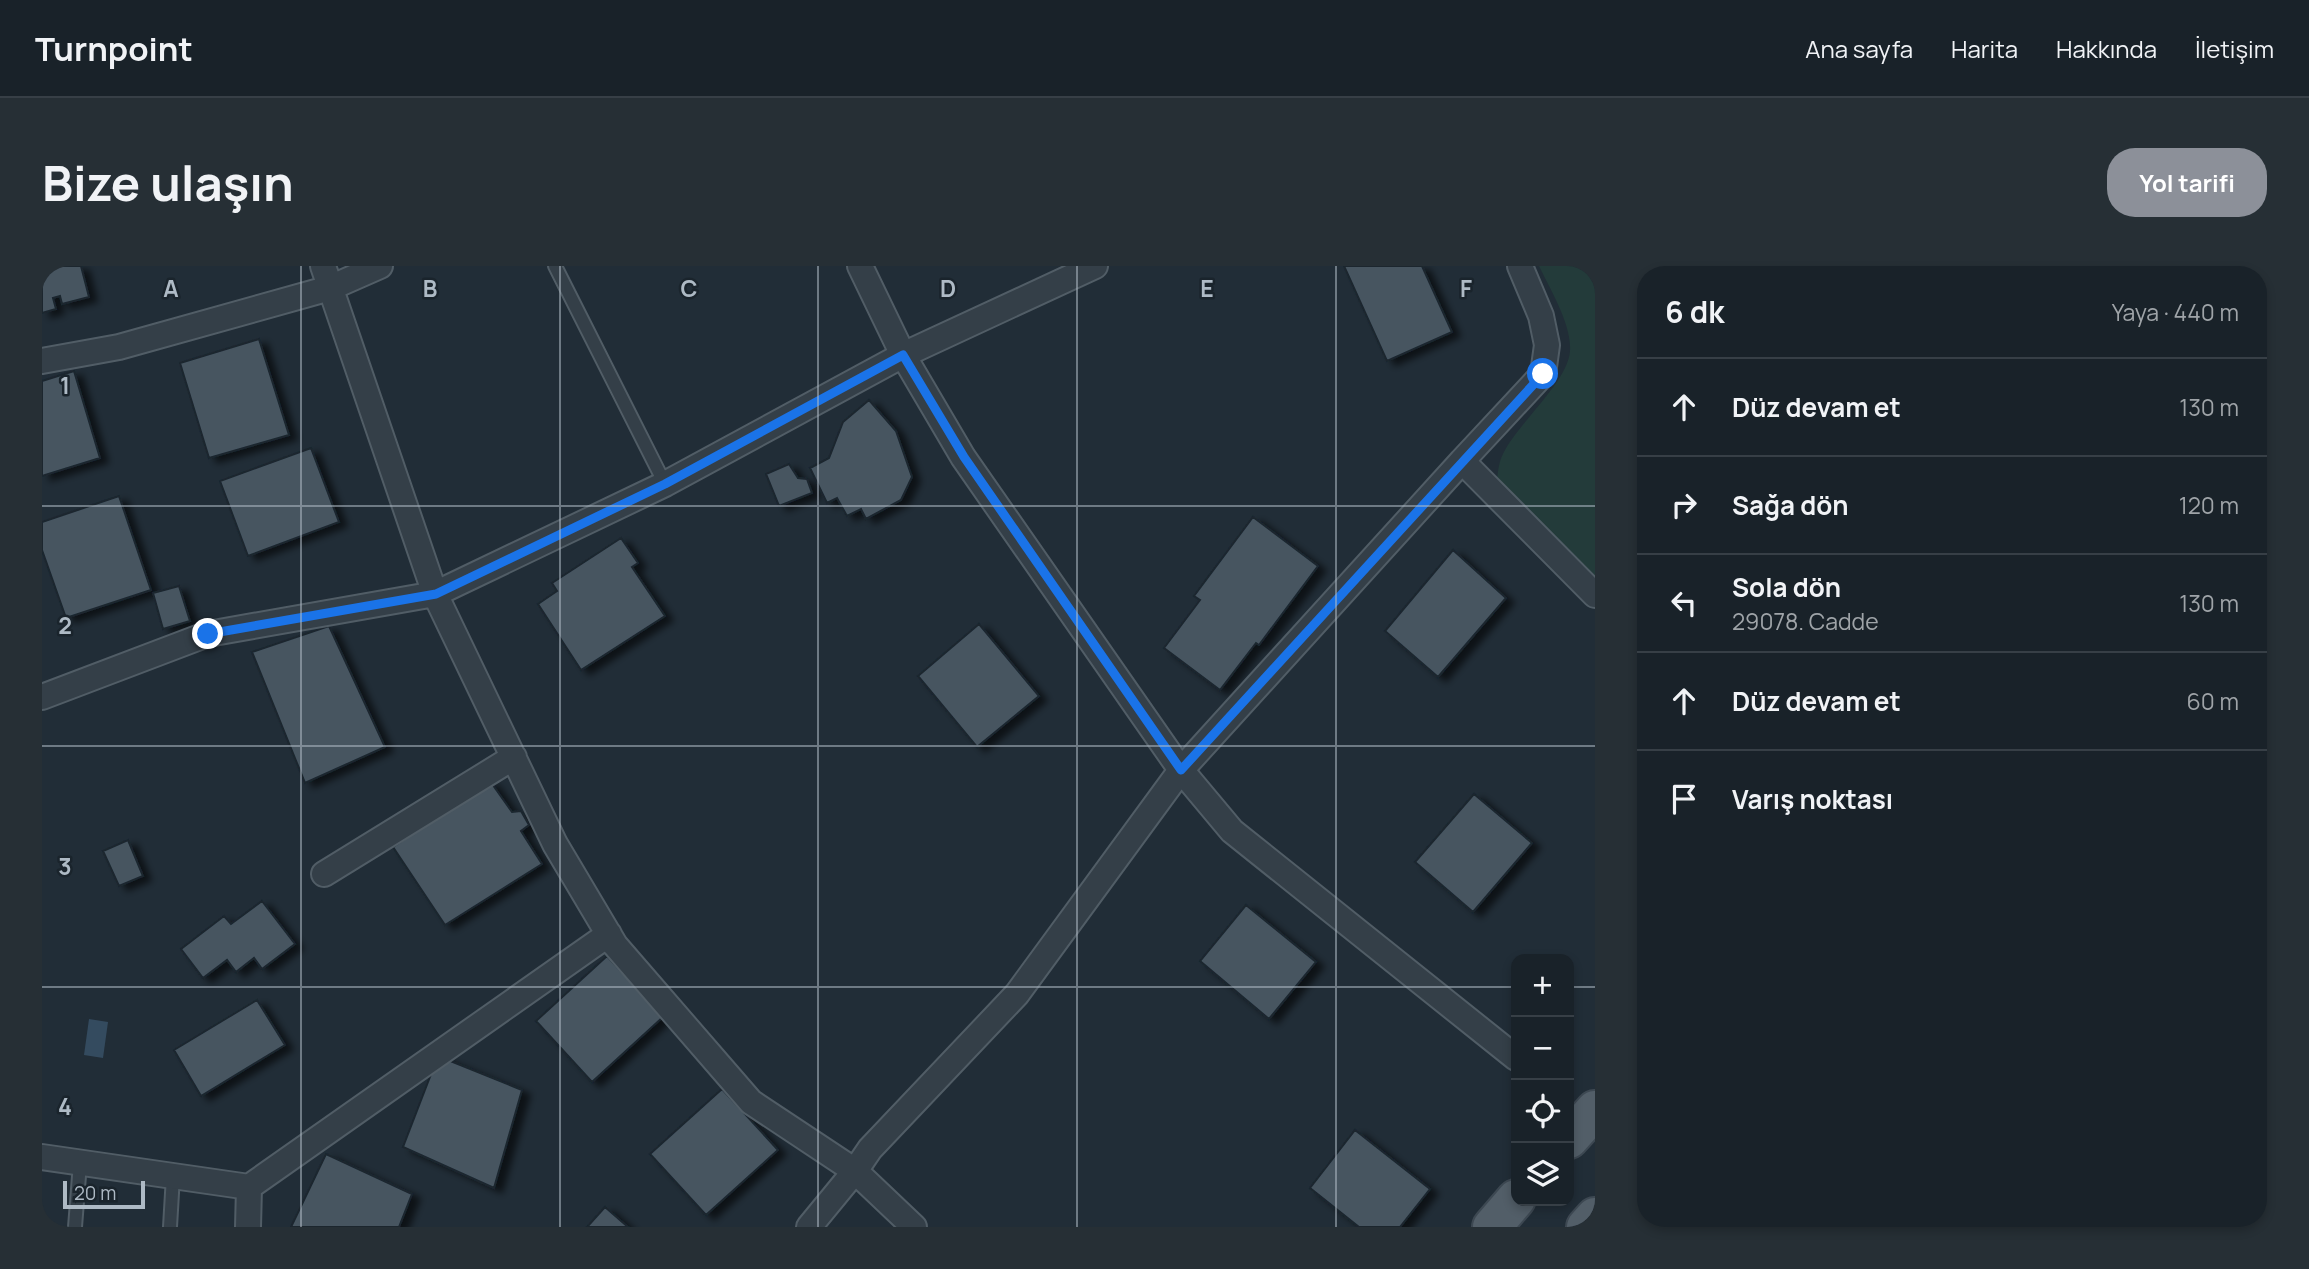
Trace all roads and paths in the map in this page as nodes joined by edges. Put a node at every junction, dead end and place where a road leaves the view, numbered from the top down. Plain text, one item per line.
1 (380, 266) edge
2 (555, 266) edge
3 (860, 266) edge
4 (1095, 266) edge
5 (1520, 266) edge
6 (327, 277) edge
7 (903, 355) junction
8 (42, 361) edge
9 (1462, 461) junction
10 (665, 484) junction
11 (436, 594) junction
12 (1595, 595) edge
13 (42, 698) edge
14 (513, 757) junction
15 (1181, 770) junction
16 (324, 874) dead end
17 (609, 934) junction
18 (1511, 1054) edge
19 (42, 1157) edge
20 (80, 1163) junction
21 (855, 1171) junction
22 (173, 1176) junction
23 (249, 1187) junction
24 (1511, 1205) edge
25 (1595, 1217) edge
26 (75, 1227) edge
27 (170, 1227) edge
28 (248, 1227) edge
29 (809, 1227) edge
30 (914, 1227) edge
31 (1492, 1227) edge
32 (1586, 1227) edge

1 - 6 street
2 - 10 lane
3 - 7 street
4 - 7 street
5 - 9 street
6 - 8 street
6 - 11 street
7 - 10 street
7 - 15 street
9 - 12 street
9 - 15 street
10 - 11 street
11 - 13 street
11 - 14 street
14 - 16 street
14 - 17 street
15 - 18 street
15 - 21 street
17 - 21 street
17 - 23 street
19 - 20 street
20 - 22 street
20 - 26 lane
21 - 29 street
21 - 30 street
22 - 23 street
22 - 27 lane
23 - 28 street
24 - 31 main road
25 - 32 main road

